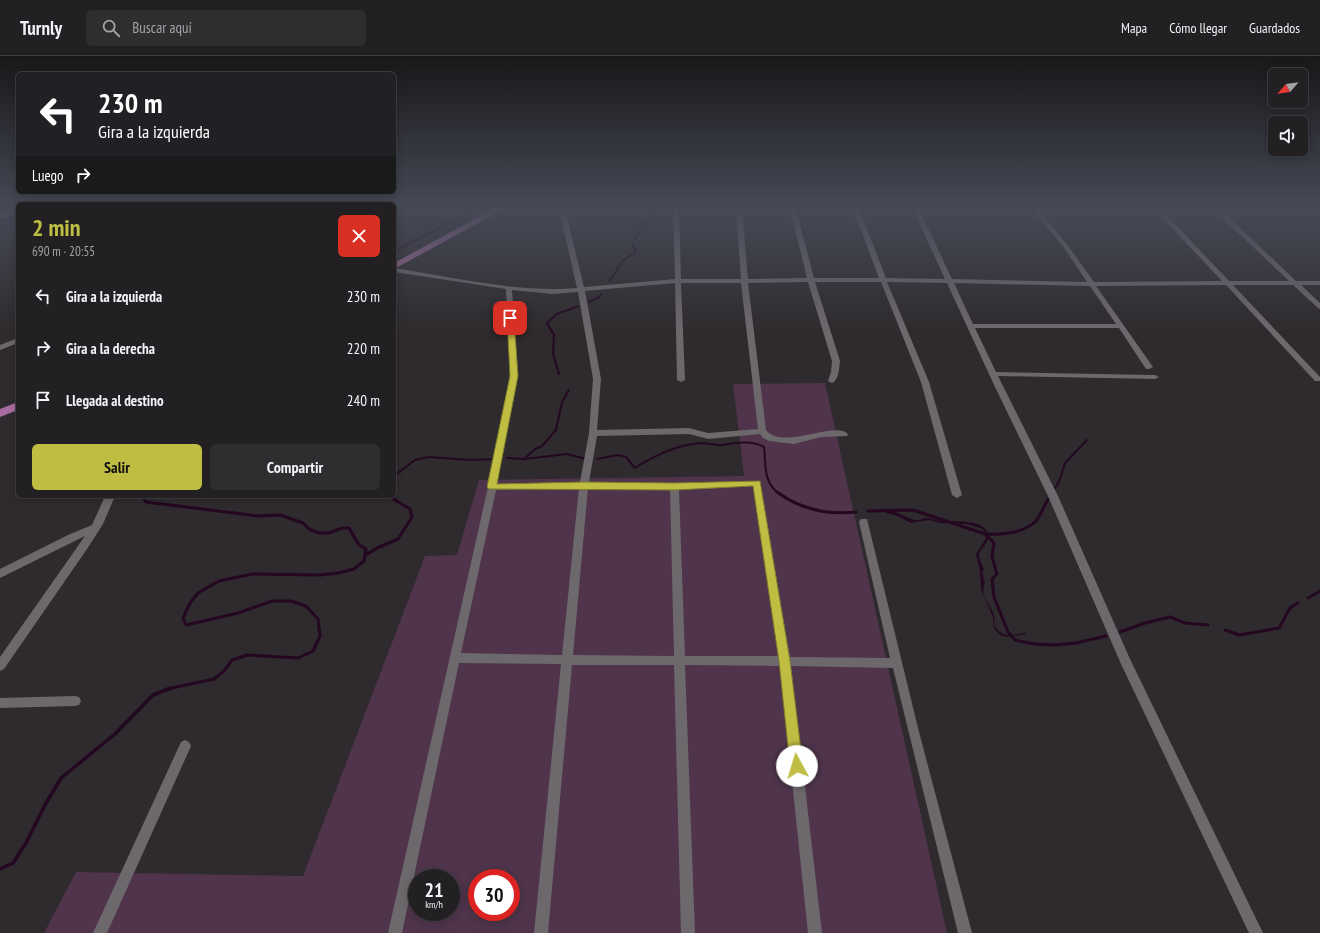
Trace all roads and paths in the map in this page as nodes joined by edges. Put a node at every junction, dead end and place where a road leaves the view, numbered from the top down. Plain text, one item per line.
1 (424, 250) edge
2 (571, 250) edge
3 (678, 250) edge
4 (742, 250) edge
5 (803, 250) edge
6 (871, 250) edge
7 (935, 250) edge
8 (1068, 250) edge
9 (1195, 250) edge
10 (1259, 250) edge
11 (396, 265) edge
12 (396, 270) edge
13 (744, 280) junction
14 (883, 280) junction
15 (679, 281) junction
16 (811, 281) junction
17 (949, 281) junction
18 (1227, 283) junction
19 (1294, 283) junction
20 (1320, 283) edge
21 (1091, 284) junction
22 (509, 288) junction
23 (581, 290) junction
24 (1320, 307) edge
25 (971, 326) junction
26 (1120, 326) junction
27 (16, 341) edge
28 (0, 348) edge
29 (1149, 367) dead end
30 (993, 374) junction
31 (1155, 377) dead end
32 (1318, 379) dead end
33 (681, 380) dead end
34 (832, 381) dead end
35 (16, 407) edge
36 (0, 413) edge
37 (762, 431) junction
38 (593, 433) junction
39 (844, 434) dead end
40 (584, 485) junction
41 (674, 486) junction
42 (492, 487) junction
43 (957, 495) dead end
44 (109, 498) edge
45 (864, 522) dead end
46 (95, 528) junction
47 (0, 574) edge
48 (454, 658) junction
49 (567, 660) junction
50 (680, 661) junction
51 (785, 661) junction
52 (896, 663) junction
53 (0, 666) edge
54 (75, 701) dead end
55 (0, 703) edge
56 (185, 746) dead end
57 (100, 933) edge
58 (395, 933) edge
59 (541, 933) edge
60 (688, 933) edge
61 (815, 933) edge
62 (965, 933) edge
63 (1256, 933) edge

1 - 11 main road
2 - 23 street
3 - 15 street
4 - 13 street
5 - 16 street
6 - 14 street
7 - 17 street
8 - 21 street
9 - 18 street
10 - 19 street
12 - 22 street
13 - 15 street
13 - 16 street
13 - 37 street
14 - 16 street
14 - 17 street
14 - 43 street
15 - 23 street
15 - 33 street
16 - 34 street
17 - 21 street
17 - 25 street
18 - 19 street
18 - 21 street
18 - 32 street
19 - 20 street
19 - 24 street
21 - 26 street
22 - 23 street
22 - 42 street
23 - 38 street
25 - 26 street
25 - 30 street
26 - 29 street
27 - 28 street
30 - 31 street
30 - 63 street
35 - 36 main road
37 - 38 street
37 - 39 street
38 - 40 street
40 - 41 street
40 - 42 street
40 - 49 street
41 - 50 street
41 - 51 street
42 - 48 street
44 - 46 street
45 - 52 street
46 - 47 street
46 - 53 street
48 - 49 street
48 - 58 street
49 - 50 street
49 - 59 street
50 - 51 street
50 - 60 street
51 - 52 street
51 - 61 street
52 - 62 street
54 - 55 street
56 - 57 street

